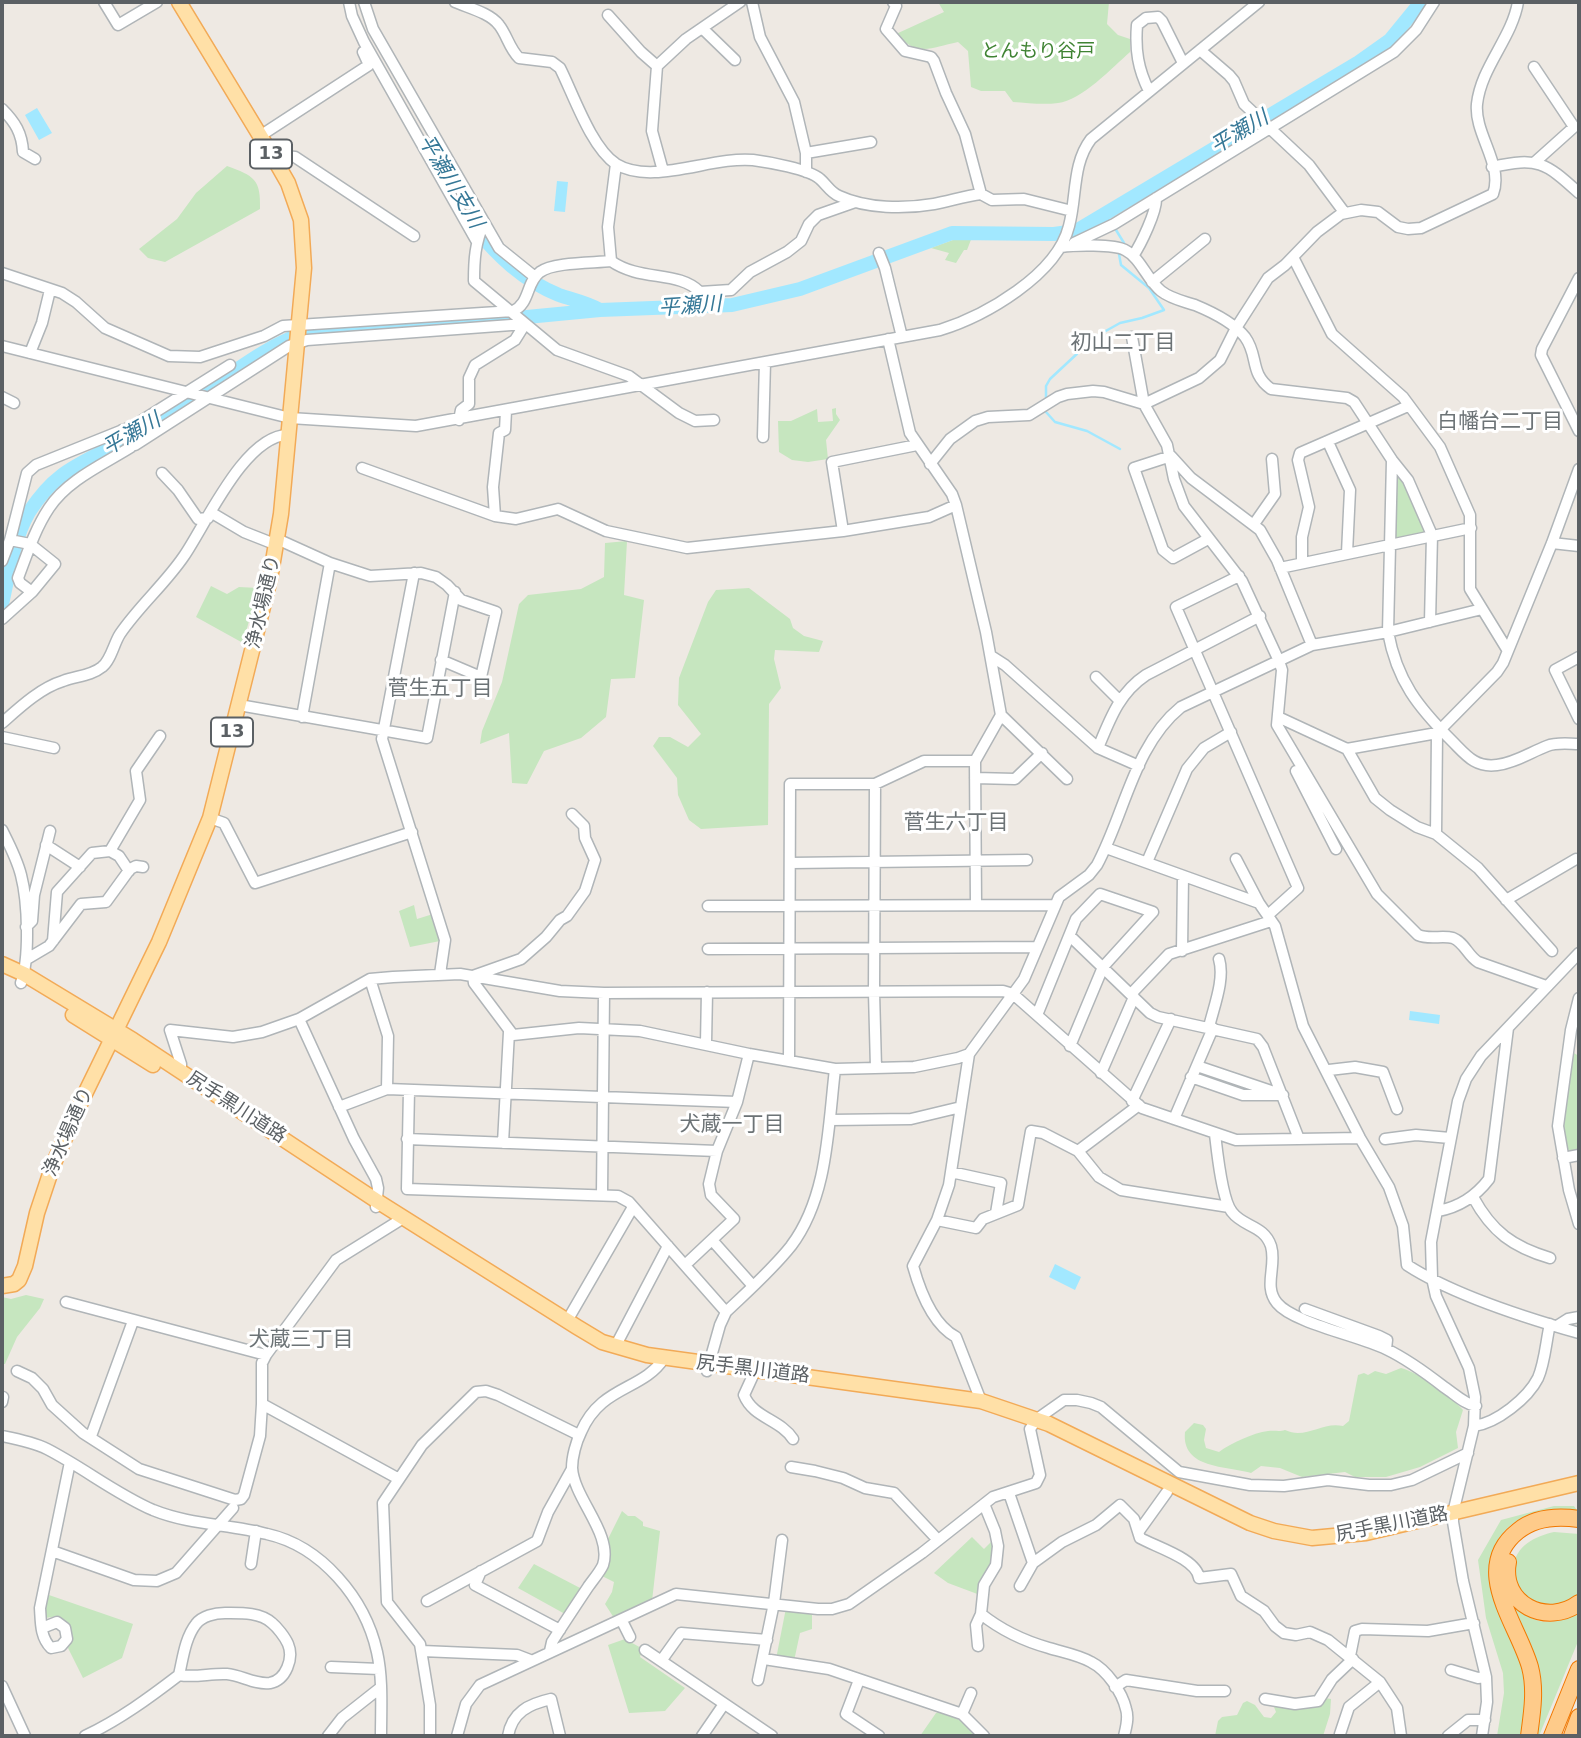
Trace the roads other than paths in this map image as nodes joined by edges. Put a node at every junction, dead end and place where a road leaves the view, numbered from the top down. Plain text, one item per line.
1 (104, 2) edge
2 (158, 2) edge
3 (179, 2) edge
4 (349, 2) edge
5 (364, 2) edge
6 (455, 2) edge
7 (740, 2) edge
8 (752, 2) edge
9 (893, 2) edge
10 (1259, 2) edge
11 (1518, 2) edge
12 (1432, 4) edge
13 (608, 15) dead end
14 (702, 28) junction
15 (364, 42) junction
16 (1199, 50) junction
17 (735, 60) dead end
18 (1182, 63) junction
19 (657, 66) junction
20 (1534, 67) dead end
21 (1149, 91) junction
22 (2, 109) edge
23 (1269, 126) junction
24 (261, 136) junction
25 (871, 142) dead end
26 (806, 153) junction
27 (36, 159) dead end
28 (276, 162) junction
29 (1535, 162) junction
30 (616, 164) junction
31 (1492, 167) junction
32 (663, 172) junction
33 (806, 172) junction
34 (1579, 193) edge
35 (981, 194) junction
36 (1156, 198) junction
37 (855, 202) junction
38 (1072, 211) junction
39 (1343, 212) junction
40 (484, 223) junction
41 (414, 236) dead end
42 (1205, 239) dead end
43 (476, 240) junction
44 (1064, 244) junction
45 (1132, 256) junction
46 (1293, 257) junction
47 (881, 258) dead end
48 (611, 261) junction
49 (2, 273) edge
50 (535, 277) junction
51 (1579, 278) edge
52 (1152, 282) junction
53 (50, 290) junction
54 (514, 312) junction
55 (397, 318) junction
56 (300, 324) junction
57 (525, 324) junction
58 (1236, 328) junction
59 (397, 333) junction
60 (902, 337) junction
61 (1132, 337) dead end
62 (888, 339) junction
63 (298, 344) junction
64 (2, 346) edge
65 (30, 353) junction
66 (765, 362) junction
67 (229, 365) dead end
68 (640, 385) junction
69 (188, 392) junction
70 (2, 397) edge
71 (206, 397) junction
72 (15, 403) dead end
73 (1144, 404) junction
74 (1408, 406) junction
75 (506, 411) junction
76 (290, 418) junction
77 (458, 420) junction
78 (715, 420) dead end
79 (1368, 424) junction
80 (1579, 431) edge
81 (288, 435) junction
82 (763, 437) dead end
83 (127, 438) junction
84 (1328, 442) junction
85 (917, 444) junction
86 (1171, 456) junction
87 (1272, 459) dead end
88 (1392, 460) junction
89 (930, 464) junction
90 (362, 468) dead end
91 (1579, 469) edge
92 (162, 472) dead end
93 (956, 505) junction
94 (210, 515) junction
95 (495, 516) junction
96 (1254, 524) junction
97 (1471, 528) junction
98 (843, 531) junction
99 (1432, 535) junction
100 (1208, 539) junction
101 (20, 541) junction
102 (277, 542) junction
103 (1552, 543) junction
104 (1389, 545) junction
105 (1579, 546) edge
106 (1347, 553) junction
107 (2, 561) edge
108 (330, 562) junction
109 (1302, 563) junction
110 (1280, 568) junction
111 (414, 573) junction
112 (1238, 576) junction
113 (32, 592) junction
114 (455, 592) junction
115 (1482, 610) junction
116 (1260, 616) junction
117 (2, 619) edge
118 (1430, 622) junction
119 (1388, 632) junction
120 (1312, 645) junction
121 (1195, 649) junction
122 (1508, 651) junction
123 (991, 656) junction
124 (1579, 657) edge
125 (442, 660) junction
126 (1279, 660) junction
127 (1096, 677) dead end
128 (1214, 692) junction
129 (1119, 700) junction
130 (239, 705) junction
131 (1002, 715) junction
132 (1278, 717) junction
133 (302, 718) junction
134 (1579, 719) edge
135 (2, 723) edge
136 (385, 731) junction
137 (1439, 731) junction
138 (1231, 732) junction
139 (160, 736) dead end
140 (2, 737) edge
141 (1579, 744) edge
142 (54, 748) dead end
143 (1098, 748) junction
144 (1348, 749) junction
145 (1292, 752) junction
146 (1042, 753) junction
147 (975, 761) junction
148 (1139, 766) junction
149 (975, 778) junction
150 (1067, 779) dead end
151 (875, 784) junction
152 (572, 814) dead end
153 (210, 818) junction
154 (2, 830) edge
155 (50, 831) dead end
156 (412, 832) junction
157 (1436, 834) junction
158 (46, 845) junction
159 (1106, 848) junction
160 (1336, 849) dead end
161 (110, 851) junction
162 (1236, 859) dead end
163 (1576, 859) dead end
164 (1027, 860) dead end
165 (875, 862) junction
166 (975, 862) junction
167 (1147, 862) junction
168 (791, 863) junction
169 (80, 867) junction
170 (143, 867) dead end
171 (129, 871) junction
172 (1183, 876) junction
173 (1506, 900) junction
174 (1259, 903) junction
175 (791, 905) junction
176 (874, 905) junction
177 (976, 905) junction
178 (1054, 905) junction
179 (708, 906) dead end
180 (1270, 918) junction
181 (26, 927) junction
182 (1070, 937) junction
183 (52, 942) junction
184 (1037, 947) junction
185 (791, 948) junction
186 (874, 948) junction
187 (708, 949) dead end
188 (1182, 951) junction
189 (1552, 951) dead end
190 (1579, 953) edge
191 (1219, 959) dead end
192 (2, 964) edge
193 (1103, 967) junction
194 (24, 972) junction
195 (2, 974) edge
196 (440, 974) junction
197 (473, 976) junction
198 (370, 979) junction
199 (1546, 986) junction
200 (707, 992) junction
201 (789, 992) junction
202 (874, 992) junction
203 (604, 993) junction
204 (1013, 994) junction
205 (1133, 996) junction
206 (1579, 998) edge
207 (1037, 1015) junction
208 (299, 1018) junction
209 (1171, 1019) junction
210 (1211, 1028) junction
211 (1507, 1028) junction
212 (604, 1029) junction
213 (509, 1032) junction
214 (114, 1035) junction
215 (706, 1043) junction
216 (1070, 1045) junction
217 (749, 1054) junction
218 (969, 1054) junction
219 (789, 1061) junction
220 (1197, 1066) junction
221 (876, 1068) junction
222 (835, 1069) junction
223 (1329, 1070) dead end
224 (181, 1073) junction
225 (1101, 1073) junction
226 (1191, 1077) junction
227 (387, 1089) junction
228 (408, 1090) junction
229 (506, 1094) junction
230 (1283, 1095) junction
231 (602, 1097) junction
232 (737, 1102) junction
233 (1135, 1103) junction
234 (339, 1107) junction
235 (961, 1107) junction
236 (1396, 1109) dead end
237 (830, 1119) junction
238 (1174, 1119) junction
239 (1215, 1134) junction
240 (1360, 1138) junction
241 (1450, 1138) junction
242 (407, 1139) junction
243 (1299, 1139) junction
244 (1385, 1139) dead end
245 (503, 1143) junction
246 (602, 1145) junction
247 (717, 1151) junction
248 (1078, 1151) junction
249 (1579, 1155) edge
250 (1563, 1158) junction
251 (951, 1172) junction
252 (602, 1194) junction
253 (1473, 1197) junction
254 (377, 1204) junction
255 (633, 1206) junction
256 (1228, 1207) junction
257 (1438, 1211) junction
258 (996, 1213) junction
259 (403, 1219) junction
260 (937, 1220) junction
261 (1579, 1224) edge
262 (712, 1240) junction
263 (668, 1246) junction
264 (1550, 1258) dead end
265 (685, 1265) junction
266 (1432, 1278) junction
267 (753, 1286) junction
268 (2, 1288) edge
269 (66, 1302) dead end
270 (1305, 1308) dead end
271 (726, 1312) junction
272 (1579, 1317) edge
273 (133, 1321) junction
274 (567, 1321) junction
275 (1554, 1325) junction
276 (1579, 1332) edge
277 (615, 1347) junction
278 (1386, 1349) junction
279 (266, 1355) junction
280 (662, 1362) junction
281 (707, 1368) junction
282 (17, 1371) dead end
283 (754, 1374) junction
284 (3, 1397) edge
285 (981, 1401) junction
286 (2, 1402) edge
287 (262, 1404) junction
288 (1476, 1406) junction
289 (1034, 1422) junction
290 (1474, 1426) junction
291 (579, 1435) junction
292 (2, 1436) edge
293 (90, 1436) junction
294 (793, 1439) dead end
295 (1468, 1453) junction
296 (70, 1462) junction
297 (791, 1467) dead end
298 (572, 1469) junction
299 (399, 1479) junction
300 (1173, 1483) junction
301 (1579, 1483) edge
302 (1579, 1492) edge
303 (1009, 1493) junction
304 (984, 1504) junction
305 (233, 1508) dead end
306 (1453, 1518) junction
307 (1579, 1520) edge
308 (217, 1527) junction
309 (1579, 1529) edge
310 (256, 1531) junction
311 (1139, 1531) junction
312 (782, 1540) dead end
313 (938, 1540) junction
314 (52, 1551) junction
315 (1033, 1563) junction
316 (251, 1564) dead end
317 (481, 1571) junction
318 (1020, 1586) dead end
319 (427, 1601) dead end
320 (1579, 1603) edge
321 (774, 1604) junction
322 (981, 1614) junction
323 (622, 1621) junction
324 (1474, 1623) junction
325 (42, 1628) dead end
326 (559, 1630) junction
327 (630, 1637) dead end
328 (767, 1640) junction
329 (978, 1646) dead end
330 (645, 1650) dead end
331 (422, 1651) junction
332 (550, 1651) junction
333 (1351, 1658) junction
334 (530, 1660) junction
335 (764, 1660) junction
336 (661, 1661) junction
337 (331, 1667) dead end
338 (379, 1669) junction
339 (1579, 1669) edge
340 (1451, 1670) dead end
341 (179, 1675) junction
342 (1486, 1676) junction
343 (758, 1680) dead end
344 (859, 1680) junction
345 (1380, 1682) junction
346 (2, 1686) edge
347 (1115, 1687) junction
348 (380, 1688) junction
349 (1225, 1692) dead end
350 (971, 1693) dead end
351 (1265, 1699) dead end
352 (724, 1704) junction
353 (962, 1714) junction
354 (1579, 1717) edge
355 (1485, 1720) junction
356 (1340, 1734) dead end
357 (24, 1736) edge
358 (85, 1736) edge
359 (328, 1736) edge
360 (382, 1736) edge
361 (430, 1736) edge
362 (457, 1736) edge
363 (508, 1736) edge
364 (560, 1736) edge
365 (702, 1736) edge
366 (772, 1736) edge
367 (879, 1736) edge
368 (984, 1736) edge
369 (1124, 1736) edge
370 (1401, 1736) edge
371 (1448, 1736) edge
372 (1482, 1736) edge
373 (1529, 1736) edge
374 (1552, 1736) edge
375 (1572, 1736) edge

1 - 2 street
3 - 24 main road, 浄水場通り / 13
4 - 15 street
5 - 40 street
6 - 30 street
7 - 14 street
8 - 26 street
9 - 35 street
10 - 16 street
11 - 31 street
12 - 23 street
13 - 19 street
14 - 17 street
14 - 19 street
15 - 24 street
15 - 43 street
16 - 18 street
16 - 23 street
18 - 21 street
18 - 21 street
19 - 32 street
20 - 29 street
21 - 38 street
22 - 27 street
23 - 36 street
23 - 39 street
24 - 28 main road, 浄水場通り / 13
25 - 26 street
26 - 33 street
28 - 41 street
28 - 56 main road, 浄水場通り / 13
29 - 31 street
29 - 34 street
30 - 32 street
30 - 48 street
31 - 39 street
32 - 33 street
33 - 37 street
35 - 37 street
35 - 38 street
36 - 44 street
36 - 45 street
37 - 48 street
38 - 44 street
39 - 46 street
40 - 43 street
40 - 50 street
42 - 52 street
43 - 54 street
44 - 45 street
44 - 60 street
45 - 52 street
46 - 58 street
46 - 74 street
47 - 60 street
48 - 50 street
49 - 53 street
50 - 54 street
51 - 80 street
52 - 58 street
53 - 56 street
53 - 65 street
54 - 55 street
54 - 57 street
55 - 56 street
55 - 59 street
56 - 63 main road, 浄水場通り / 13
57 - 59 street
57 - 68 street
57 - 77 street
58 - 73 street
58 - 79 street
59 - 63 street
60 - 62 street
61 - 73 street
62 - 66 street
62 - 85 street
63 - 71 street
63 - 76 main road, 浄水場通り / 13
64 - 65 street
65 - 69 street
66 - 68 street
66 - 82 street
67 - 69 street
68 - 75 street
68 - 78 street
69 - 71 street
69 - 83 street
70 - 72 street
71 - 76 street
71 - 83 street
73 - 86 street
73 - 89 street
74 - 79 street
74 - 97 street
75 - 77 street
75 - 95 street
76 - 77 street
76 - 81 main road, 浄水場通り / 13
79 - 84 street
79 - 88 street
81 - 94 street
81 - 102 main road, 浄水場通り / 13
83 - 101 street
83 - 101 street
84 - 106 street
84 - 109 street
85 - 89 street
85 - 98 street
86 - 96 street
86 - 100 street
86 - 100 street
87 - 96 street
88 - 99 street
88 - 104 street
89 - 93 street
90 - 95 street
91 - 103 street
92 - 94 street
93 - 98 street
93 - 123 street
94 - 102 street
94 - 135 street
95 - 98 street
96 - 110 street
97 - 99 street
97 - 115 street
99 - 104 street
99 - 118 street
100 - 112 street
101 - 107 street
101 - 113 street
101 - 113 street
102 - 108 street
102 - 130 main road, 浄水場通り / 13
103 - 105 street
103 - 122 street
104 - 106 street
104 - 119 street
106 - 109 street
108 - 111 street
108 - 133 street
109 - 110 street
110 - 120 street
111 - 114 street
111 - 136 street
112 - 116 street
112 - 121 street
113 - 117 street
114 - 125 street
114 - 125 street
115 - 118 street
115 - 122 street
116 - 121 street
116 - 126 street
118 - 119 street
119 - 120 street
119 - 137 street
120 - 126 street
121 - 128 street
121 - 129 street
122 - 137 street
123 - 131 street
123 - 143 street
124 - 134 street
125 - 136 street
126 - 128 street
126 - 132 street
127 - 129 street
128 - 138 street
128 - 148 street
129 - 143 street
130 - 133 street
130 - 153 main road, 浄水場通り / 13
131 - 146 street
131 - 147 street
132 - 144 street
132 - 145 street
133 - 136 street
136 - 156 street
137 - 141 street
137 - 144 street
137 - 157 street
138 - 167 street
138 - 180 street
139 - 161 street
140 - 142 street
143 - 148 street
144 - 157 street
145 - 160 street
145 - 199 street
146 - 149 street
146 - 150 street
147 - 149 street
147 - 151 street
148 - 159 street
149 - 166 street
151 - 165 street
151 - 168 street
152 - 197 street
153 - 156 street
153 - 214 main road, 浄水場通り / 13
154 - 181 street
155 - 158 street
156 - 196 street
157 - 173 street
158 - 169 street
158 - 181 street
159 - 167 street
159 - 178 street
161 - 169 street
161 - 171 street
162 - 174 street
163 - 173 street
164 - 166 street
165 - 166 street
165 - 168 street
165 - 176 street
166 - 177 street
167 - 172 street
168 - 175 street
169 - 183 street
170 - 171 street
171 - 183 street
172 - 174 street
172 - 188 street
173 - 189 street
174 - 180 street
175 - 176 street
175 - 179 street
175 - 185 street
176 - 177 street
176 - 186 street
177 - 178 street
178 - 184 street
180 - 188 street
180 - 240 street
181 - 194 street
182 - 193 street
182 - 193 street
182 - 207 street
183 - 194 street
184 - 186 street
184 - 204 street
185 - 186 street
185 - 187 street
185 - 201 street
186 - 202 street
188 - 205 street
190 - 199 street
191 - 210 street
192 - 194 main road, 尻手黒川道路
193 - 205 street
193 - 216 street
194 - 195 main road, 尻手黒川道路
194 - 214 main road, 尻手黒川道路
196 - 197 street
196 - 198 street
197 - 203 street
197 - 213 street
198 - 208 street
198 - 227 street
199 - 211 street
200 - 201 street
200 - 203 street
200 - 215 street
201 - 202 street
201 - 219 street
202 - 204 street
202 - 221 street
203 - 212 street
204 - 207 street
204 - 218 street
205 - 209 street
205 - 225 street
206 - 250 street
207 - 216 street
208 - 224 street
208 - 234 street
209 - 210 street
209 - 233 street
210 - 220 street
210 - 230 street
211 - 241 street
211 - 253 street
212 - 213 street
212 - 215 street
212 - 231 street
213 - 229 street
214 - 224 main road, 尻手黒川道路
214 - 254 main road, 尻手黒川道路
214 - 268 main road, 浄水場通り / 13
215 - 217 street
216 - 225 street
217 - 219 street
217 - 232 street
218 - 221 street
218 - 235 street
219 - 222 street
220 - 226 street
220 - 230 street
221 - 222 street
222 - 237 street
223 - 236 street
224 - 254 main road, 尻手黒川道路
225 - 233 street
226 - 230 street
226 - 238 street
227 - 228 street
227 - 234 street
228 - 229 street
228 - 242 street
229 - 231 street
229 - 245 street
230 - 243 street
231 - 232 street
231 - 246 street
232 - 247 street
233 - 238 street
233 - 248 street
234 - 254 street
235 - 237 street
235 - 251 street
237 - 267 street
238 - 239 street
239 - 243 street
239 - 256 street
240 - 243 street
240 - 266 street
241 - 244 street
241 - 257 street
242 - 245 street
242 - 252 street
245 - 246 street
246 - 247 street
246 - 252 street
247 - 262 street
248 - 256 street
248 - 258 street
249 - 250 street
250 - 261 street
251 - 258 street
251 - 260 street
252 - 255 street
253 - 257 street
253 - 264 street
254 - 259 main road, 尻手黒川道路
255 - 263 street
255 - 274 street
256 - 278 street
257 - 266 street
258 - 260 street
259 - 274 main road, 尻手黒川道路
259 - 279 street
259 - 280 main road, 尻手黒川道路
260 - 285 street
262 - 265 street
262 - 267 street
263 - 265 street
263 - 277 street
265 - 271 street
266 - 275 street
266 - 288 street
267 - 271 street
269 - 273 street
270 - 278 street
271 - 281 street
272 - 275 street
273 - 279 street
273 - 293 street
274 - 277 main road, 尻手黒川道路
275 - 276 street
275 - 290 street
277 - 280 main road, 尻手黒川道路
278 - 288 street
279 - 287 street
280 - 281 main road, 尻手黒川道路
280 - 291 street
281 - 283 main road, 尻手黒川道路
282 - 293 street
283 - 285 main road, 尻手黒川道路
283 - 289 main road, 尻手黒川道路
283 - 294 street
284 - 286 street
285 - 289 main road, 尻手黒川道路
287 - 293 street
287 - 299 street
288 - 290 street
289 - 300 main road, 尻手黒川道路
289 - 300 street
289 - 303 street
290 - 295 street
291 - 298 street
291 - 299 street
292 - 296 street
295 - 300 street
295 - 306 street
296 - 308 street
296 - 314 street
297 - 313 street
298 - 317 street
298 - 326 street
299 - 331 street
300 - 306 main road, 尻手黒川道路
300 - 311 street
301 - 306 main road, 尻手黒川道路
302 - 306 main road, 尻手黒川道路
303 - 304 street
303 - 315 street
304 - 313 street
304 - 322 street
305 - 308 street
306 - 324 street
307 - 373 highway
308 - 310 street
308 - 314 street
309 - 320 highway
310 - 316 street
310 - 338 street
311 - 315 street
311 - 333 street
312 - 321 street
313 - 321 street
314 - 325 street
315 - 318 street
317 - 319 street
317 - 326 street
321 - 323 street
321 - 328 street
322 - 329 street
322 - 347 street
323 - 327 street
323 - 332 street
324 - 333 street
324 - 342 street
326 - 332 street
328 - 335 street
328 - 336 street
330 - 336 street
331 - 334 street
331 - 361 street
332 - 334 street
333 - 345 street
333 - 351 street
334 - 362 street
335 - 343 street
335 - 344 street
336 - 352 street
337 - 338 street
338 - 348 street
339 - 374 highway
340 - 342 street
341 - 341 street
341 - 358 street
342 - 355 street
344 - 353 street
344 - 367 street
345 - 356 street
345 - 370 street
346 - 357 street
347 - 349 street
347 - 369 street
348 - 359 street
348 - 360 street
350 - 353 street
352 - 365 street
352 - 366 street
353 - 368 street
354 - 375 highway
355 - 371 street
355 - 372 street
363 - 364 street

